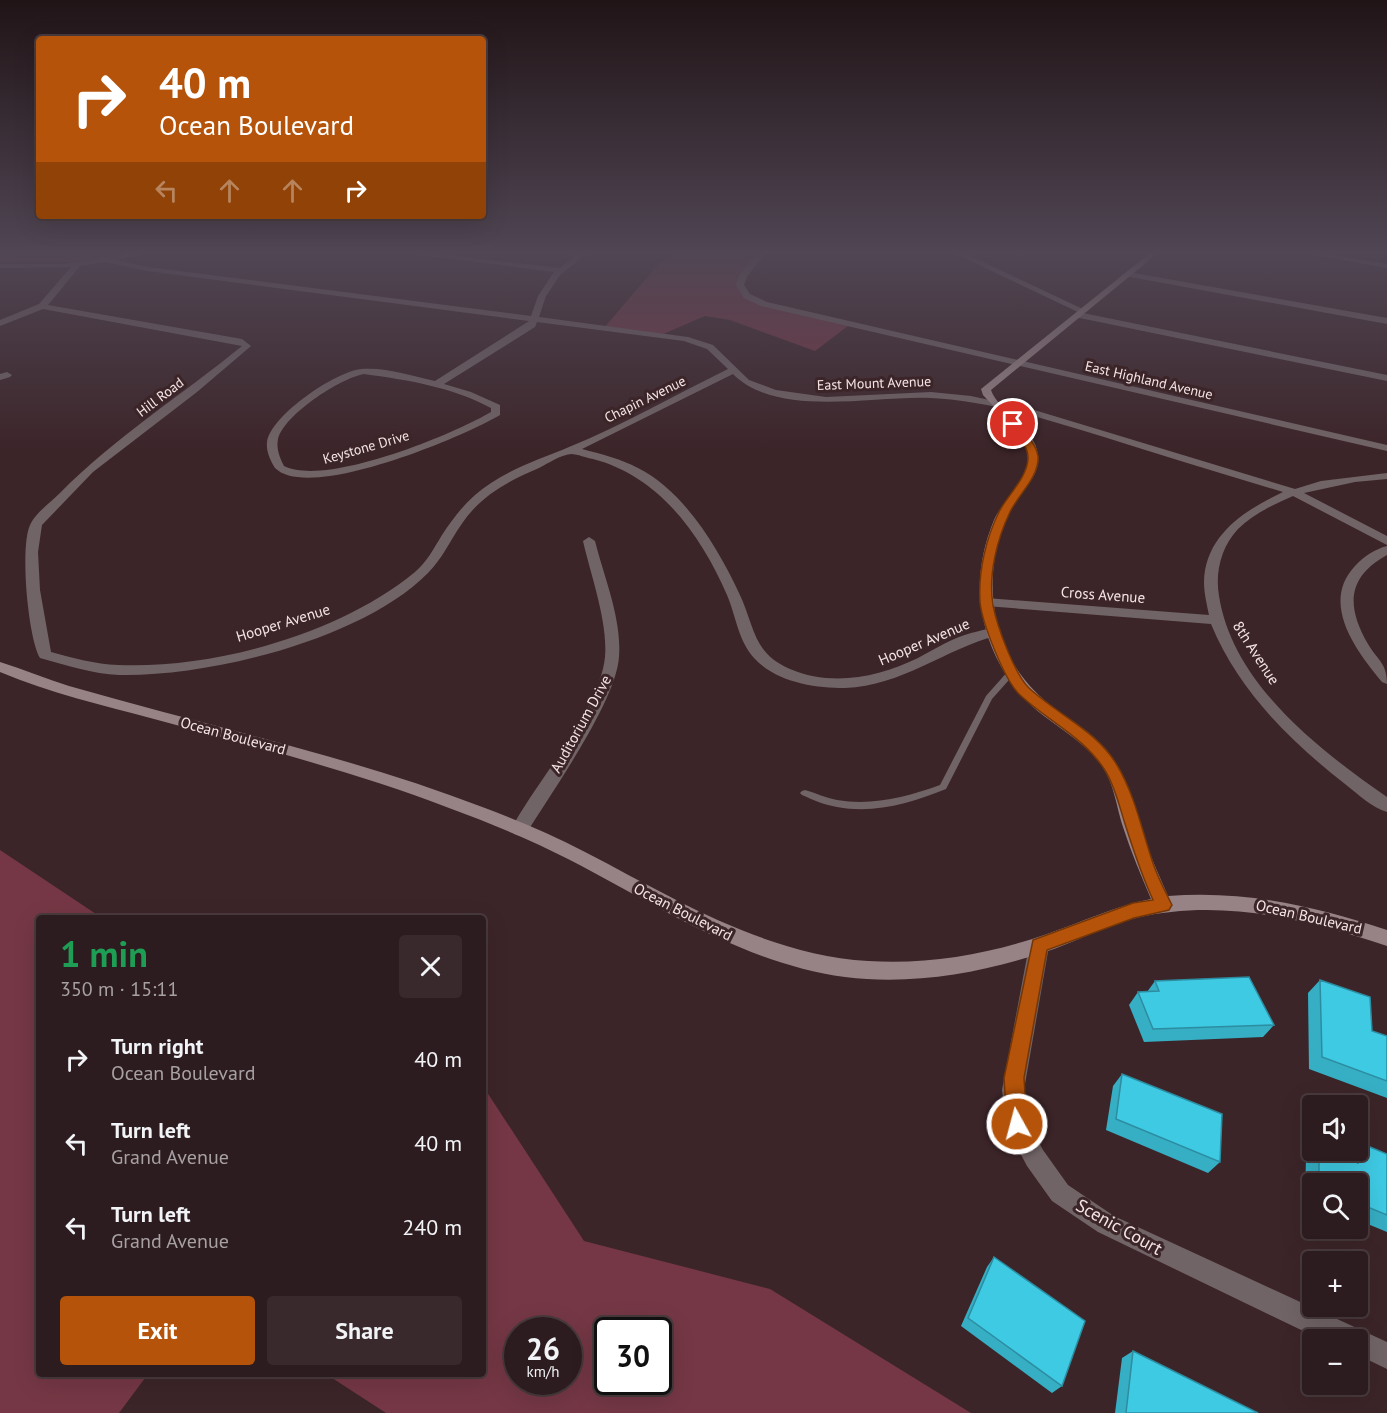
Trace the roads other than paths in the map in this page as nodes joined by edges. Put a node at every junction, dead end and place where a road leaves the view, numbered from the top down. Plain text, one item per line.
1 (114, 319) edge
2 (527, 319) edge
3 (823, 319) edge
4 (1073, 319) edge
5 (1109, 319) edge
6 (535, 320) junction
7 (1017, 363) junction
8 (732, 371) junction
9 (1387, 378) edge
10 (435, 385) junction
11 (1387, 448) edge
12 (570, 451) junction
13 (1387, 476) edge
14 (1291, 491) junction
15 (589, 541) dead end
16 (1387, 541) edge
17 (1387, 550) edge
18 (986, 602) junction
19 (1216, 620) junction
20 (993, 633) junction
21 (45, 656) joint
22 (0, 667) edge
23 (1012, 672) junction
24 (1387, 679) edge
25 (806, 794) dead end
26 (1387, 806) edge
27 (520, 830) junction
28 (1163, 905) junction
29 (1387, 938) edge
30 (1039, 946) junction
31 (1329, 1329) edge
32 (1368, 1347) edge
33 (1387, 1356) edge

1 - 21 street, Hill Road
2 - 6 street, East Mount Avenue
3 - 7 street, East Highland Avenue
4 - 7 street
5 - 9 street
6 - 8 street, East Mount Avenue
6 - 10 street
7 - 11 street, East Highland Avenue
7 - 18 street
8 - 12 street, Chapin Avenue
8 - 14 street, East Mount Avenue
10 - 10 street, Keystone Drive
12 - 20 street, Hooper Avenue
12 - 21 street, Hooper Avenue
13 - 14 street, 8th Avenue
14 - 16 street, East Mount Avenue
14 - 19 street, 8th Avenue
15 - 27 street, Auditorium Drive
17 - 24 street
18 - 19 street, Cross Avenue
18 - 20 street
19 - 26 street, 8th Avenue
20 - 23 street
22 - 27 street, Ocean Boulevard
23 - 25 lane
23 - 28 street
27 - 30 street, Ocean Boulevard
28 - 29 street, Ocean Boulevard
28 - 30 street, Ocean Boulevard
30 - 31 street, Scenic Court
32 - 33 street

